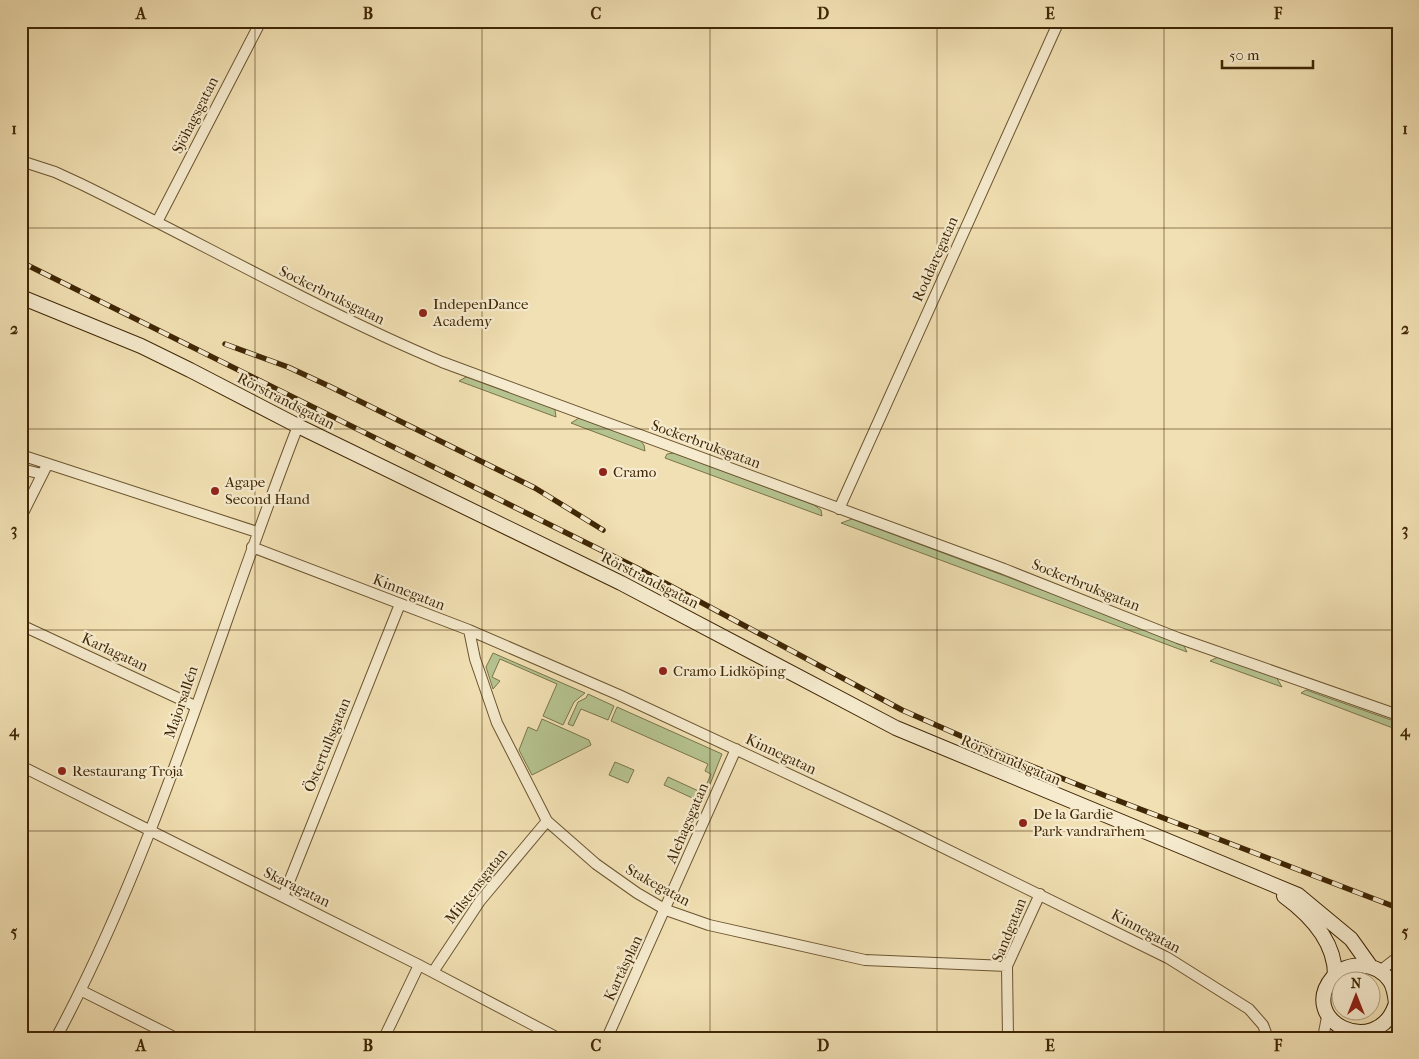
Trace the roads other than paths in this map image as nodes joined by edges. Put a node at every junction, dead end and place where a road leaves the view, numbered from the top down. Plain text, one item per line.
1 (261, 21) edge
2 (1059, 21) edge
3 (21, 161) edge
4 (157, 222) junction
5 (21, 297) edge
6 (298, 426) junction
7 (21, 455) edge
8 (21, 469) edge
9 (44, 469) junction
10 (839, 509) junction
11 (21, 517) edge
12 (257, 532) junction
13 (252, 547) junction
14 (400, 604) junction
15 (21, 625) edge
16 (469, 630) junction
17 (196, 706) junction
18 (1398, 715) edge
19 (736, 749) junction
20 (21, 766) edge
21 (547, 821) junction
22 (151, 832) junction
23 (1267, 884) junction
24 (1040, 894) junction
25 (283, 897) junction
26 (666, 910) junction
27 (1398, 957) edge
28 (419, 965) junction
29 (1007, 966) junction
30 (1375, 969) junction
31 (433, 972) junction
32 (1335, 972) edge
33 (1340, 972) edge
34 (1332, 979) edge
35 (1396, 986) edge
36 (82, 991) junction
37 (1397, 1012) edge
38 (1327, 1017) junction
39 (1363, 1037) edge
40 (56, 1038) edge
41 (176, 1038) edge
42 (384, 1038) edge
43 (558, 1038) edge
44 (607, 1038) edge
45 (1008, 1038) edge
46 (1268, 1038) edge
47 (1323, 1038) edge

1 - 4 street, Sjöhagsgatan
2 - 10 street, Roddaregatan
3 - 4 street, Sockerbruksgatan
4 - 10 street, Sockerbruksgatan
5 - 6 main road, Rörstrandsgatan
6 - 12 street, Majorsallén
6 - 23 main road, Rörstrandsgatan
7 - 9 street
8 - 9 street
9 - 11 street
9 - 12 street
10 - 18 street, Sockerbruksgatan
12 - 13 street, Majorsallén
13 - 14 street, Kinnegatan
13 - 17 street, Majorsallén
14 - 16 street, Kinnegatan
14 - 25 street, Östertullsgatan
15 - 17 street, Karlagatan
16 - 19 street, Kinnegatan
16 - 21 street, Stakegatan
17 - 22 street, Majorsallén
19 - 24 street, Kinnegatan
19 - 26 street, Alehagsgatan
20 - 22 street, Skaragatan
21 - 26 street, Stakegatan
21 - 31 street, Milstensgatan
22 - 25 street, Skaragatan
22 - 36 street, Majorsallén
23 - 30 main road, Rörstrandsgatan
23 - 32 main road, Rörstrandsgatan
24 - 29 street, Sandgatan
24 - 46 street, Kinnegatan
25 - 28 street, Skaragatan
26 - 29 street, Stakegatan
26 - 44 street, Kartåsplan
27 - 30 street
28 - 31 street, Skaragatan
28 - 42 street
29 - 45 street, Sandgatan
30 - 33 main road
30 - 35 main road, Rörstrandsgatan
31 - 43 street, Skaragatan
34 - 38 main road
35 - 37 main road, Rörstrandsgatan
36 - 40 street, Majorsallén
36 - 41 street
37 - 39 main road, Rörstrandsgatan
38 - 39 main road, Rörstrandsgatan
38 - 47 street

